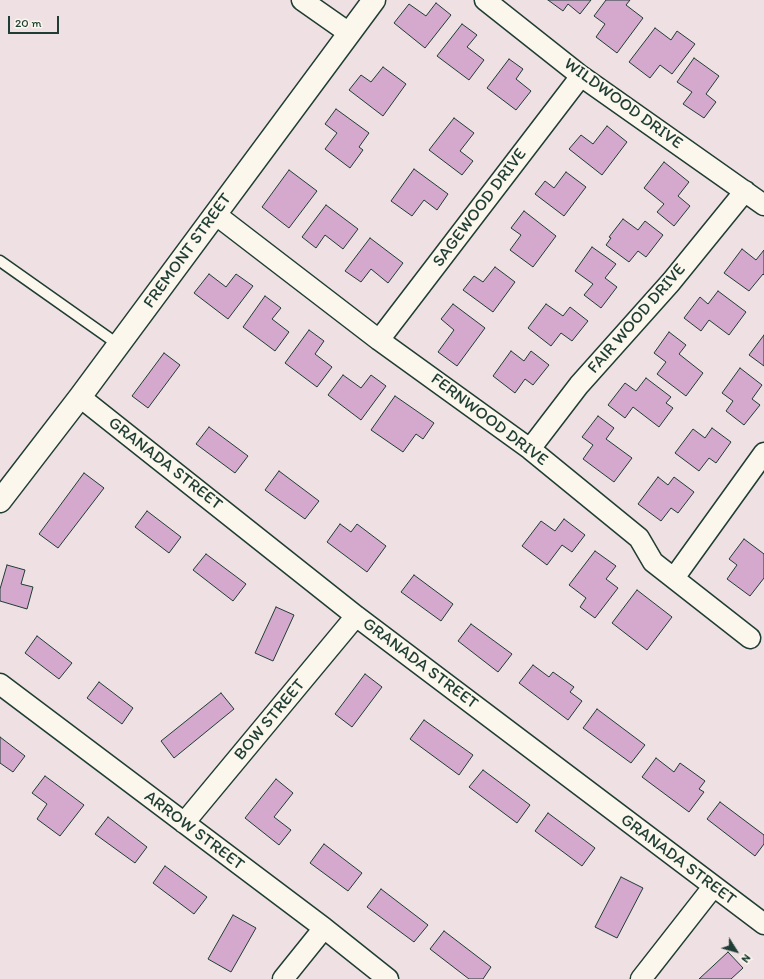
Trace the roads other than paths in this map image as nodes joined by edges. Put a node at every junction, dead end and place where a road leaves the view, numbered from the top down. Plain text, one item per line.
1 (302, 0) edge
2 (374, 0) edge
3 (485, 0) edge
4 (349, 33) junction
5 (581, 76) junction
6 (745, 191) junction
7 (764, 205) edge
8 (215, 214) junction
9 (0, 261) edge
10 (379, 340) junction
11 (119, 345) junction
12 (80, 397) junction
13 (530, 449) junction
14 (764, 453) edge
15 (0, 501) edge
16 (674, 578) junction
17 (356, 616) junction
18 (750, 638) dead end
19 (0, 684) edge
20 (184, 824) junction
21 (714, 887) junction
22 (764, 924) edge
23 (324, 928) junction
24 (283, 979) edge
25 (388, 979) edge
26 (642, 979) edge

1 - 4 street
2 - 4 street, FREMONT STREET
3 - 5 street, WILDWOOD DRIVE
4 - 8 street, FREMONT STREET
5 - 6 street, WILDWOOD DRIVE
5 - 10 street, SAGEWOOD DRIVE
6 - 7 street, WILDWOOD DRIVE
6 - 13 street, FAIR WOOD DRIVE
8 - 10 street, FERNWOOD DRIVE
8 - 11 street, FREMONT STREET
9 - 11 lane
10 - 13 street, FERNWOOD DRIVE
11 - 12 street, FREMONT STREET
12 - 15 street, FREMONT STREET
12 - 17 street, GRANADA STREET
13 - 16 street, FERNWOOD DRIVE
14 - 16 street
16 - 18 street, FERNWOOD DRIVE
17 - 20 street, BOW STREET
17 - 21 street, GRANADA STREET
19 - 20 street, ARROW STREET
20 - 23 street, ARROW STREET
21 - 22 street, GRANADA STREET
21 - 26 street
23 - 24 street
23 - 25 street, ARROW STREET

